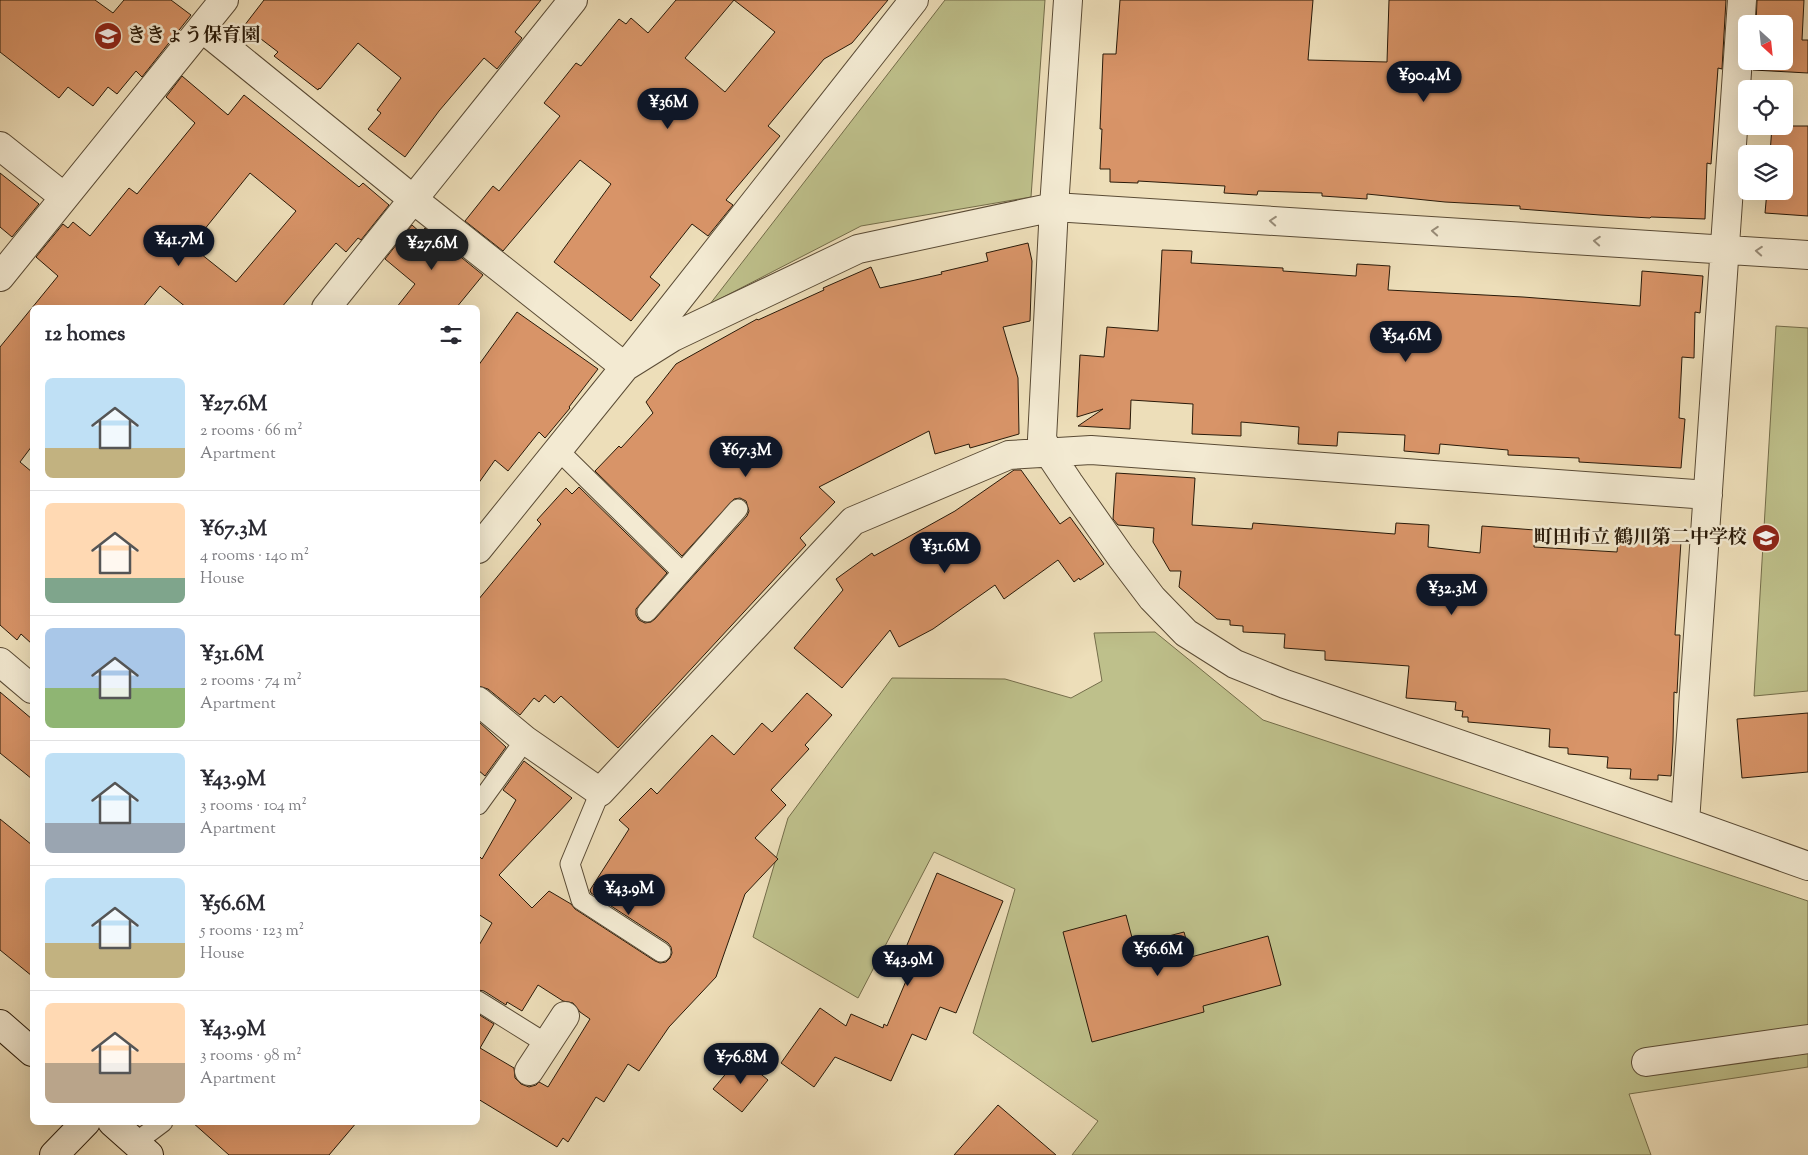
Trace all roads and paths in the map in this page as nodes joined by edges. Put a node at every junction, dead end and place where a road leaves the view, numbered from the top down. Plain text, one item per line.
1 (224, 0) edge
2 (573, 0) edge
3 (914, 0) edge
4 (1068, 0) edge
5 (1742, 0) edge
6 (202, 28) junction
7 (0, 146) edge
8 (64, 198) junction
9 (414, 200) junction
10 (1054, 207) junction
11 (1725, 249) junction
12 (1808, 254) edge
13 (0, 277) edge
14 (328, 305) edge
15 (625, 367) junction
16 (558, 450) junction
17 (1049, 453) junction
18 (1708, 495) junction
19 (738, 509) dead end
20 (480, 547) edge
21 (682, 572) junction
22 (647, 612) dead end
23 (0, 662) edge
24 (29, 680) edge
25 (480, 703) edge
26 (525, 740) junction
27 (600, 792) junction
28 (480, 802) edge
29 (1686, 822) junction
30 (1808, 866) edge
31 (661, 952) dead end
32 (480, 1002) edge
33 (565, 1016) dead end
34 (0, 1024) edge
35 (1808, 1039) edge
36 (547, 1044) junction
37 (30, 1050) edge
38 (1646, 1062) dead end
39 (529, 1071) dead end
40 (83, 1125) edge
41 (115, 1125) edge
42 (161, 1125) edge
43 (142, 1149) edge
44 (54, 1155) edge

1 - 6 street
2 - 9 street
3 - 15 street
4 - 10 street
5 - 11 street
6 - 8 street
6 - 9 street
7 - 8 street
8 - 13 street
9 - 14 street
9 - 15 street
11 -> 10 street
10 - 15 street
10 - 17 street
12 -> 11 street
11 - 18 street
15 - 16 street
16 - 20 street
16 - 21 lane
17 - 18 street
17 - 27 street
17 - 29 street
18 - 29 street
19 - 21 lane
21 - 22 lane
23 - 24 street
25 - 26 street
26 - 27 street
26 - 28 lane
27 - 31 lane
29 - 30 street
32 - 36 lane
33 - 36 street
34 - 37 street
35 - 38 street
36 - 39 street
40 - 44 street
41 - 43 street
42 - 43 lane

